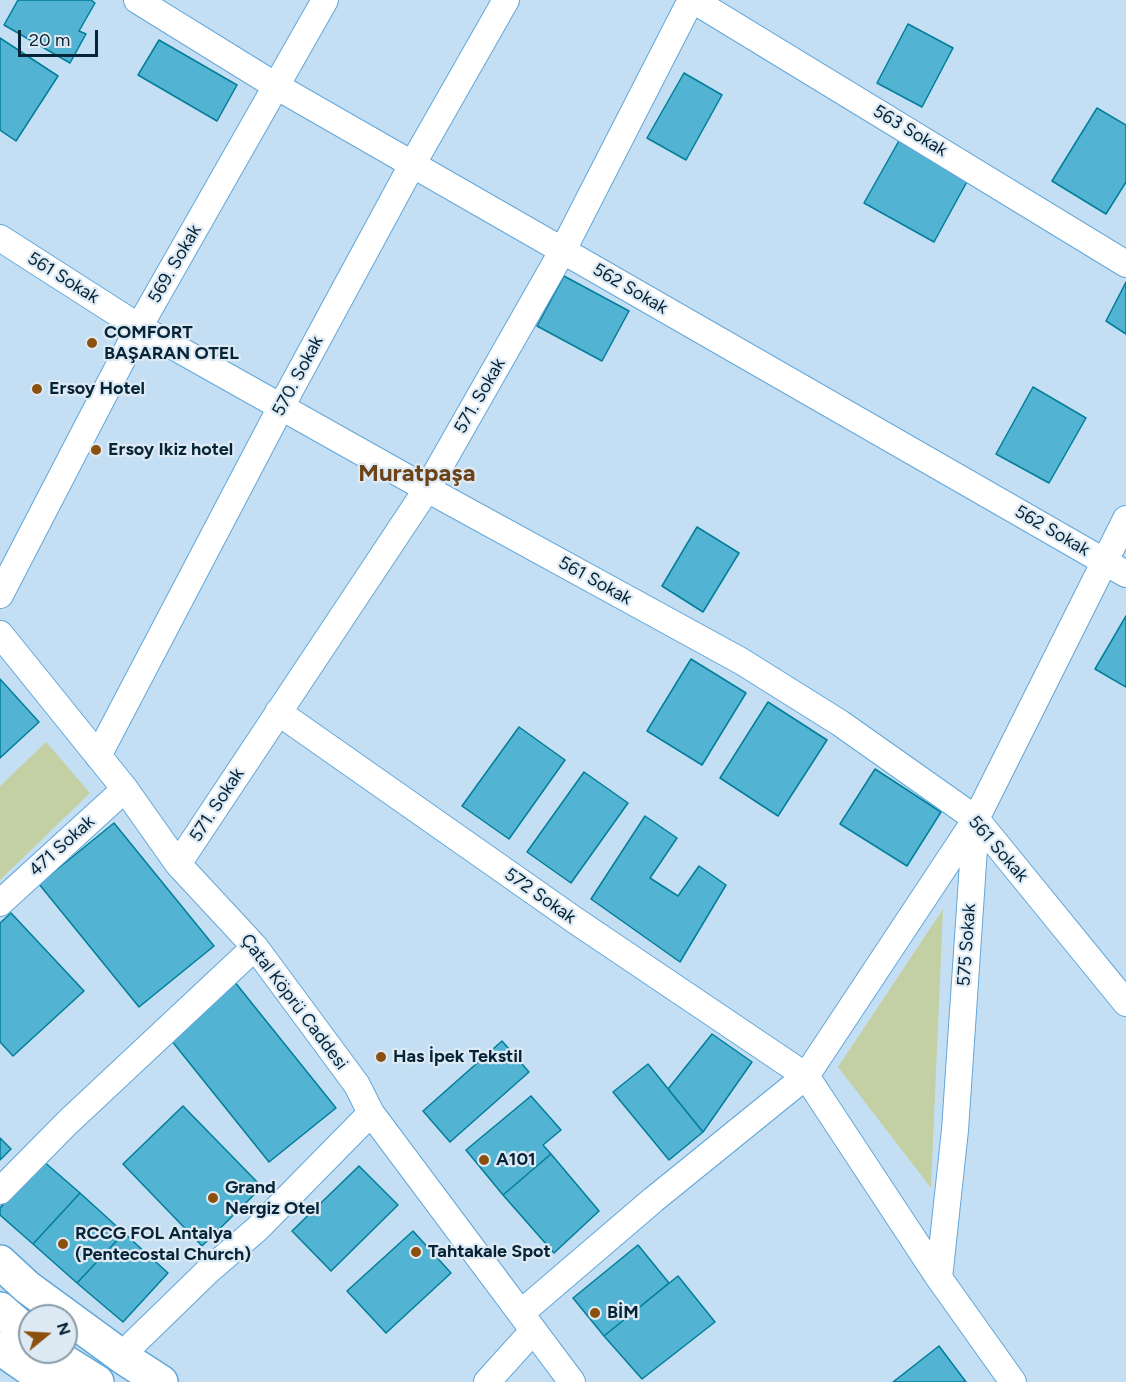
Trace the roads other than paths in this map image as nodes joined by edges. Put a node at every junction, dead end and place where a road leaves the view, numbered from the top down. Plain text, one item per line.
1 (137, 0) edge
2 (325, 0) edge
3 (506, 0) edge
4 (692, 0) edge
5 (276, 86) junction
6 (412, 165) junction
7 (0, 238) edge
8 (562, 250) junction
9 (1126, 264) edge
10 (140, 327) junction
11 (281, 407) junction
12 (427, 489) junction
13 (1126, 519) edge
14 (1116, 568) edge
15 (0, 595) edge
16 (0, 634) edge
17 (278, 712) junction
18 (98, 756) junction
19 (125, 789) junction
20 (976, 819) junction
21 (178, 864) junction
22 (0, 903) edge
23 (255, 947) junction
24 (1126, 1003) edge
25 (806, 1076) junction
26 (371, 1113) junction
27 (0, 1191) edge
28 (0, 1262) edge
29 (939, 1278) junction
30 (0, 1309) edge
31 (527, 1322) junction
32 (18, 1325) edge
33 (0, 1348) edge
34 (124, 1358) junction
35 (68, 1364) edge
36 (49, 1382) edge
37 (97, 1382) edge
38 (161, 1382) edge
39 (487, 1382) edge
40 (572, 1382) edge
41 (1013, 1382) edge

1 - 5 street, 562 Sokak
2 - 5 street, 569. Sokak
3 - 6 street, 570. Sokak
4 - 8 street, 571. Sokak
4 - 9 street, 563 Sokak
5 - 6 street, 562 Sokak
5 - 10 street, 569. Sokak
6 - 8 street, 562 Sokak
6 - 11 street, 570. Sokak
7 - 10 street, 561 Sokak
8 - 12 street, 571. Sokak
8 - 14 street, 562 Sokak
10 - 11 street, 561 Sokak
10 - 15 street, 569. Sokak
11 - 12 street, 561 Sokak
11 - 18 street, 570. Sokak
12 - 17 street, 571. Sokak
12 - 20 street, 561 Sokak
13 - 14 street, 575 Sokak
14 - 20 street, 575 Sokak
16 - 18 street, Çatal Köprü Caddesi
17 - 21 street, 571. Sokak
17 - 25 street, 572 Sokak
18 - 19 street, Çatal Köprü Caddesi
19 - 21 street, Çatal Köprü Caddesi
19 - 22 street, 471 Sokak
20 - 24 street, 561 Sokak
20 - 25 street
20 - 29 street, 575 Sokak
21 - 23 street, Çatal Köprü Caddesi
23 - 26 street, Çatal Köprü Caddesi
23 - 27 street
25 - 29 street
25 - 31 street
26 - 31 street, Çatal Köprü Caddesi
26 - 34 street
28 - 34 main road
29 - 41 street
30 - 32 main road
31 - 39 street
31 - 40 street, Çatal Köprü Caddesi
33 - 36 main road
34 - 38 main road
35 - 37 main road

